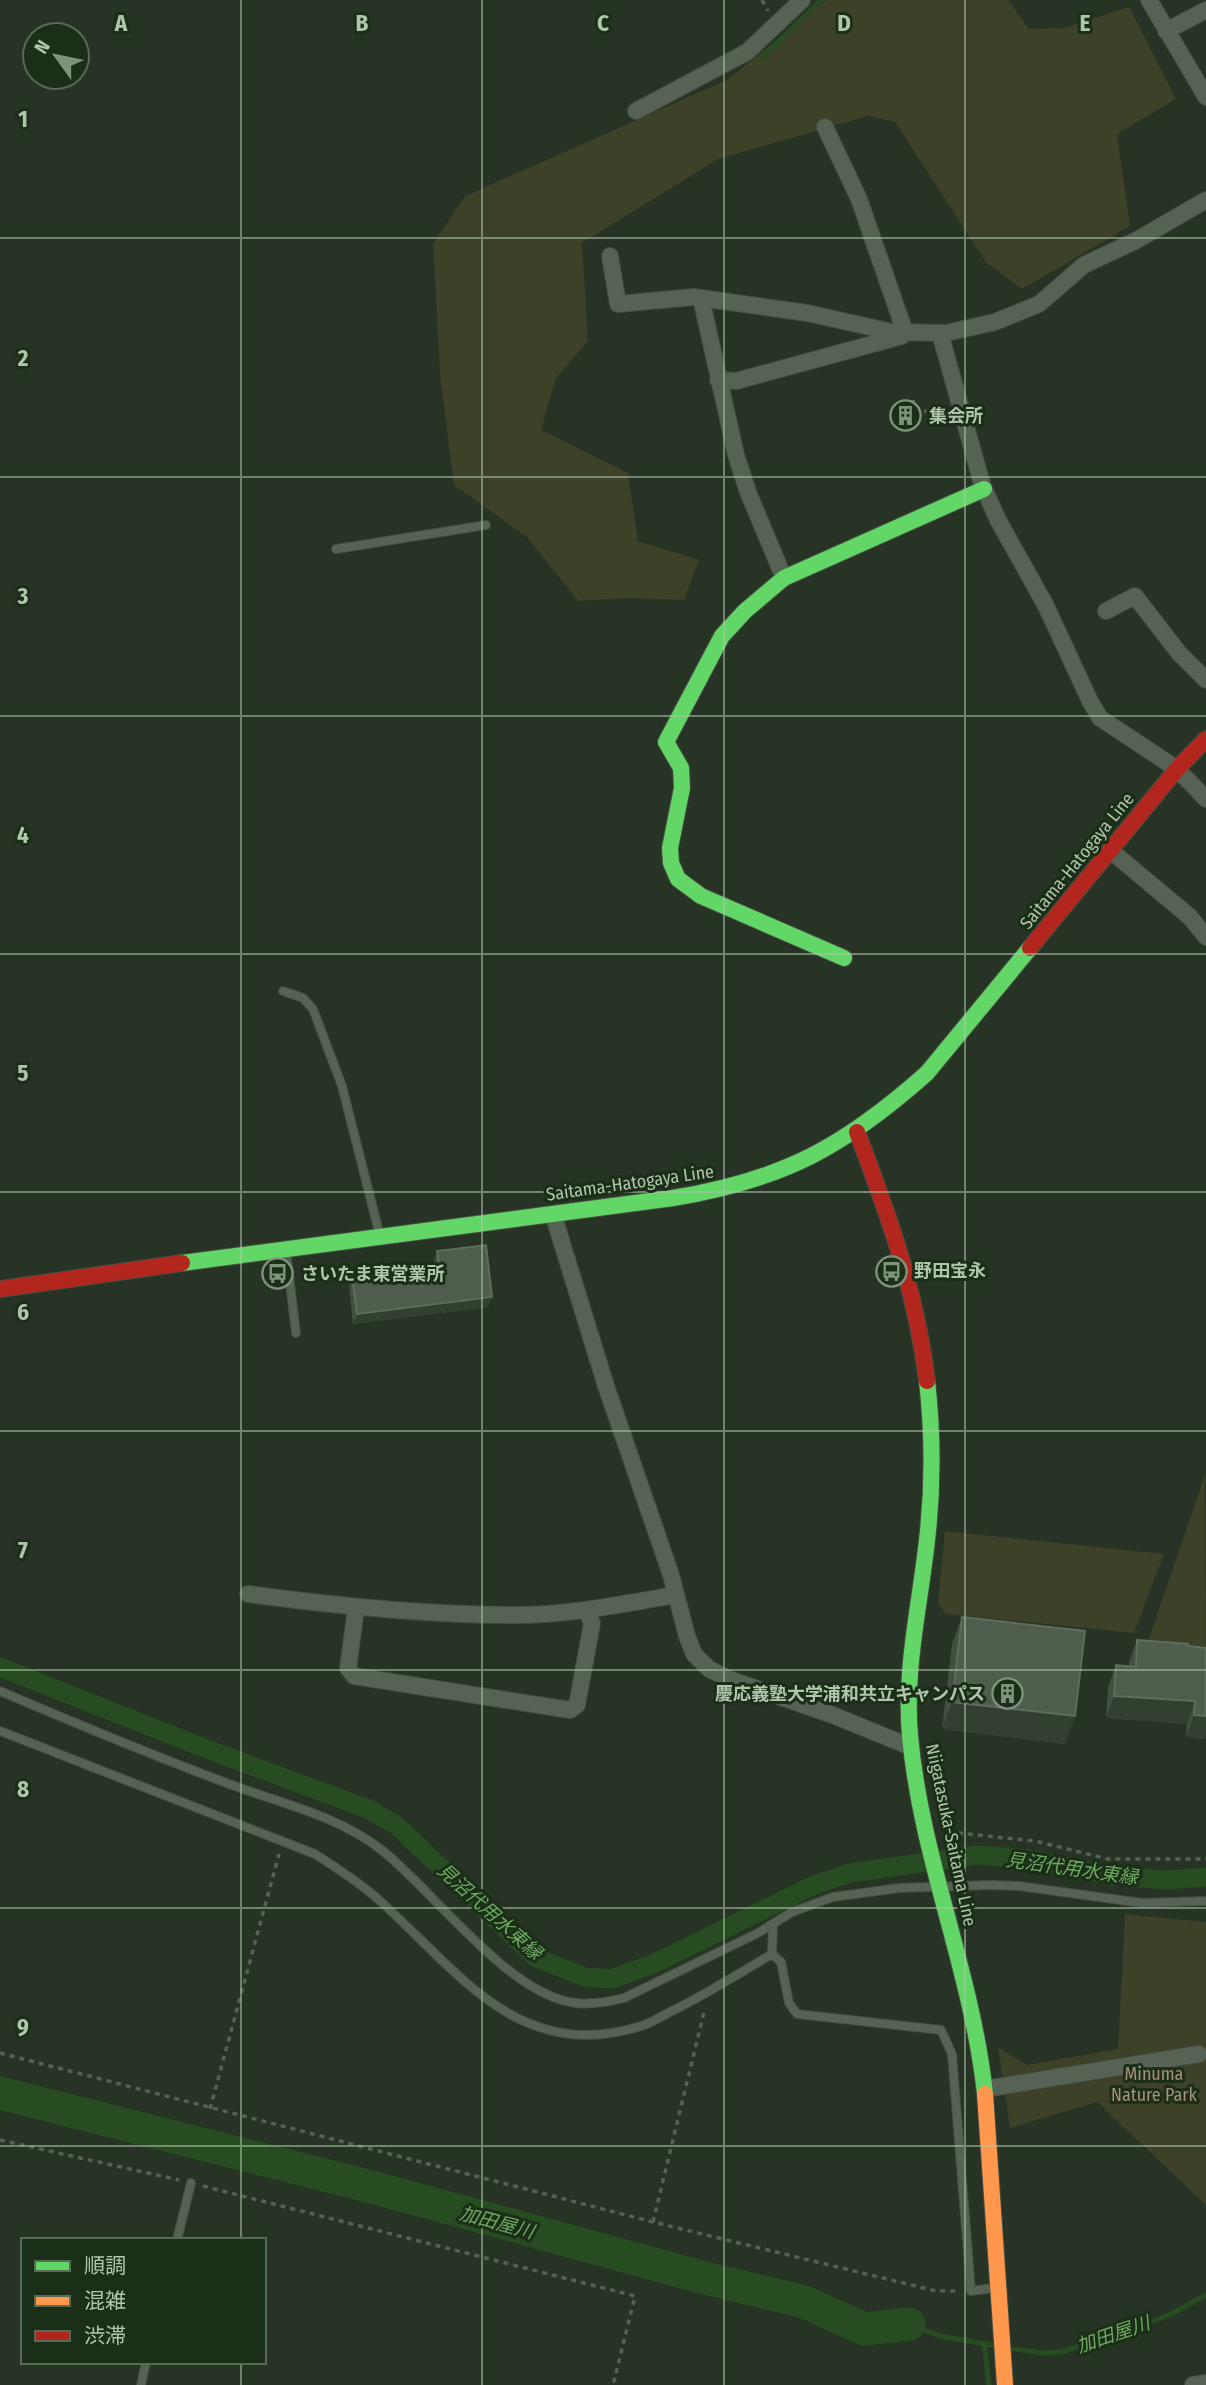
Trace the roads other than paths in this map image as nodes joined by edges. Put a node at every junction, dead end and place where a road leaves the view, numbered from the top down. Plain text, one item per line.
1 (803, 0) edge
2 (1149, 0) edge
3 (1206, 10) edge
4 (1166, 31) junction
5 (1206, 97) edge
6 (636, 111) dead end
7 (825, 128) dead end
8 (1206, 200) edge
9 (610, 256) dead end
10 (701, 298) junction
11 (910, 332) junction
12 (940, 332) junction
13 (718, 380) junction
14 (984, 489) junction
15 (486, 525) dead end
16 (336, 549) dead end
17 (784, 578) junction
18 (1106, 611) dead end
19 (1206, 680) edge
20 (1206, 739) edge
21 (1177, 769) junction
22 (1206, 799) edge
23 (1110, 850) junction
24 (1206, 937) edge
25 (844, 958) dead end
26 (283, 991) dead end
27 (857, 1132) junction
28 (553, 1214) junction
29 (379, 1235) junction
30 (286, 1248) junction
31 (0, 1289) edge
32 (296, 1334) dead end
33 (248, 1594) dead end
34 (675, 1595) junction
35 (356, 1609) junction
36 (586, 1610) junction
37 (0, 1691) edge
38 (0, 1731) edge
39 (911, 1748) junction
40 (939, 1884) junction
41 (1206, 1901) edge
42 (773, 1925) junction
43 (772, 1954) junction
44 (1199, 2054) dead end
45 (985, 2089) junction
46 (191, 2183) road end
47 (177, 2238) edge
48 (996, 2288) junction
49 (146, 2364) edge
50 (1206, 2383) edge
51 (141, 2385) edge
52 (1005, 2385) edge
53 (1193, 2385) edge

1 - 6 street
2 - 4 street
3 - 4 street
4 - 5 street
7 - 11 street
8 - 12 street
9 - 10 street
10 - 11 street
10 - 13 street
11 - 12 street
11 - 13 street
12 - 14 street
13 - 17 street
14 - 17 main road
14 - 21 street
15 - 16 lane
17 - 25 main road
18 - 19 street
20 - 21 main road, Saitama-Hatogaya Line
21 - 22 street
21 - 23 main road, Saitama-Hatogaya Line
23 - 24 street
23 - 27 main road, Saitama-Hatogaya Line
26 - 29 lane
27 - 28 main road, Saitama-Hatogaya Line
27 - 39 main road, Niigatasuka-Saitama Line
28 - 29 main road, Saitama-Hatogaya Line
28 - 34 street
29 - 30 main road, Saitama-Hatogaya Line
30 - 31 main road, Saitama-Hatogaya Line
30 - 32 lane
33 - 35 street
34 - 36 street
34 - 39 street
35 - 36 street
35 - 36 street
37 - 42 lane
38 - 43 lane
39 - 40 main road, Niigatasuka-Saitama Line
40 - 41 lane
40 - 42 lane
40 - 45 main road, Niigatasuka-Saitama Line
42 - 43 lane
43 - 48 lane
44 - 45 street
45 - 48 main road, Niigatasuka-Saitama Line
46 - 47 lane
48 - 52 main road, Niigatasuka-Saitama Line
49 - 51 lane
50 - 53 street

